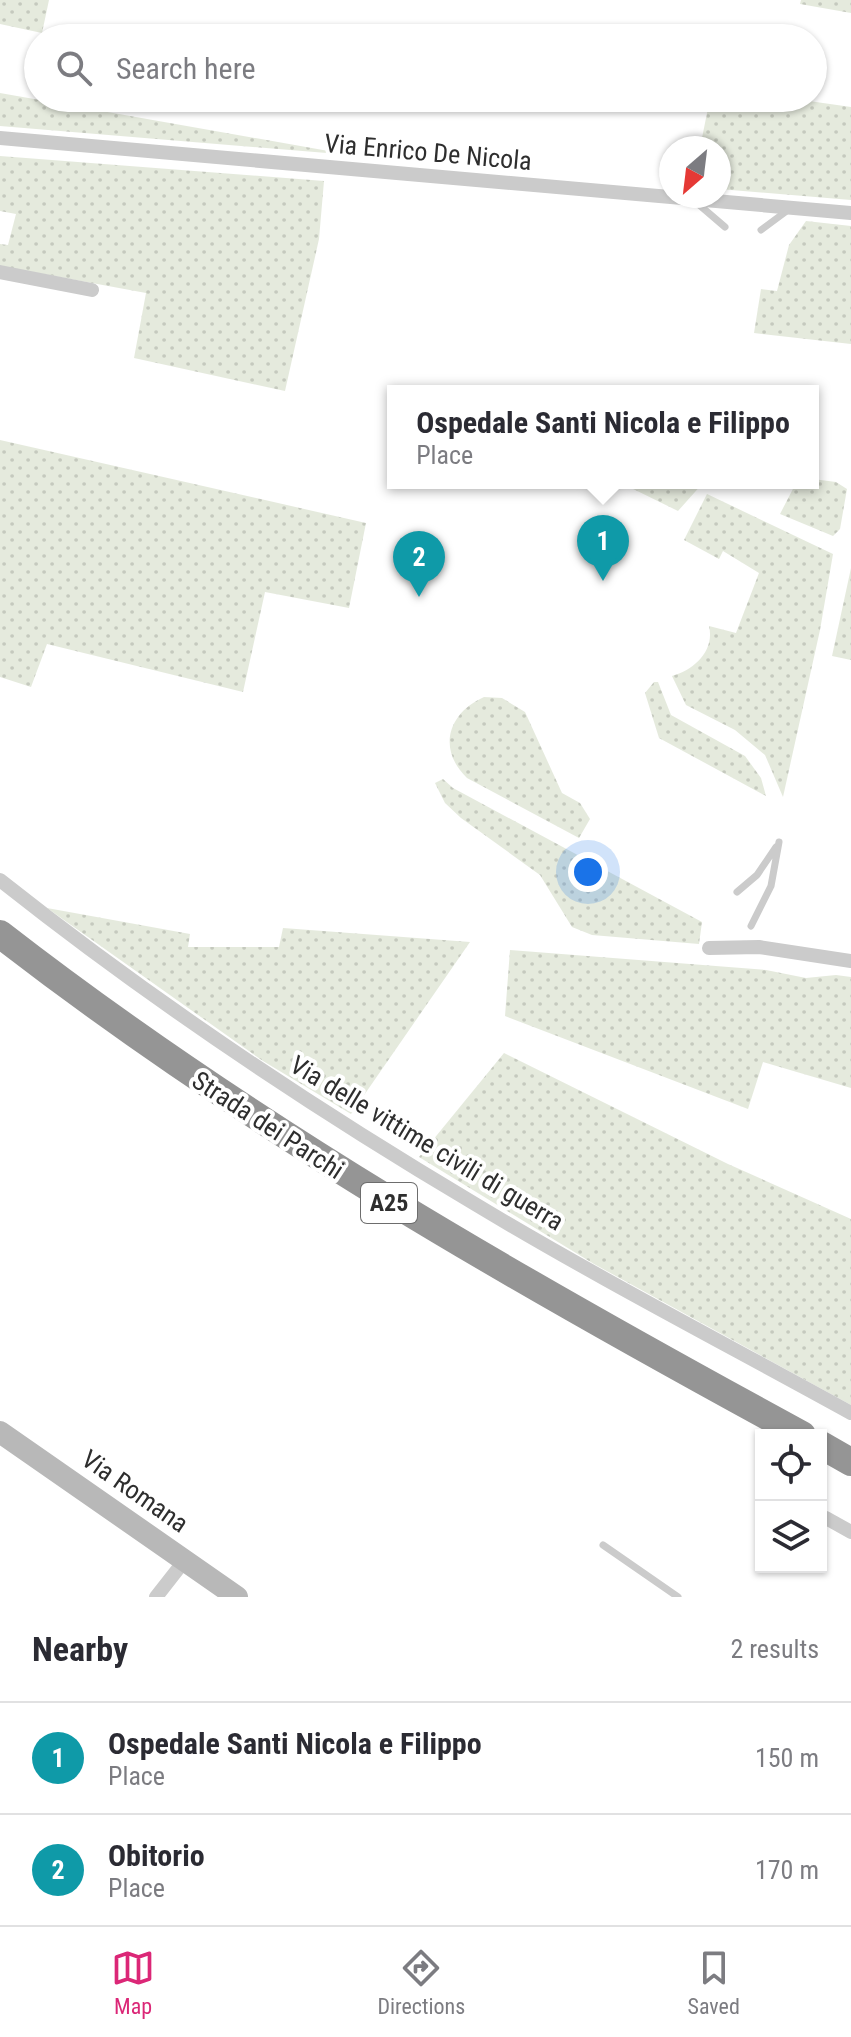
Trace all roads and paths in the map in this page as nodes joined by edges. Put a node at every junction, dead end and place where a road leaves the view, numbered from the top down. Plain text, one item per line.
1 (0, 138) edge
2 (659, 196) edge
3 (731, 203) edge
4 (703, 208) edge
5 (792, 208) junction
6 (851, 213) edge
7 (725, 227) dead end
8 (761, 230) dead end
9 (0, 272) edge
10 (92, 290) dead end
11 (0, 880) edge
12 (737, 892) dead end
13 (751, 926) dead end
14 (0, 934) edge
15 (709, 948) dead end
16 (0, 955) edge
17 (849, 960) edge
18 (851, 1413) edge
19 (756, 1429) edge
20 (791, 1429) edge
21 (0, 1432) edge
22 (827, 1448) edge
23 (851, 1462) edge
24 (827, 1468) edge
25 (851, 1481) edge
26 (827, 1519) edge
27 (851, 1532) edge
28 (603, 1545) dead end
29 (185, 1560) junction
30 (156, 1597) edge
31 (237, 1597) edge
32 (678, 1597) edge

1 - 2 street, Via Enrico De Nicola
3 - 5 street, Via Enrico De Nicola
4 - 7 lane
5 - 6 street, Via Enrico De Nicola
5 - 8 lane
9 - 10 street
11 - 18 street, Via delle vittime civili di guerra
12 - 13 lane
14 - 20 highway, Strada dei Parchi / A25
15 - 17 street
16 - 19 highway, Strada dei Parchi / A25
21 - 29 main road, Via Romana
22 - 23 highway
24 - 25 highway
26 - 27 street
28 - 32 lane
29 - 30 street
29 - 31 main road, Via Romana

